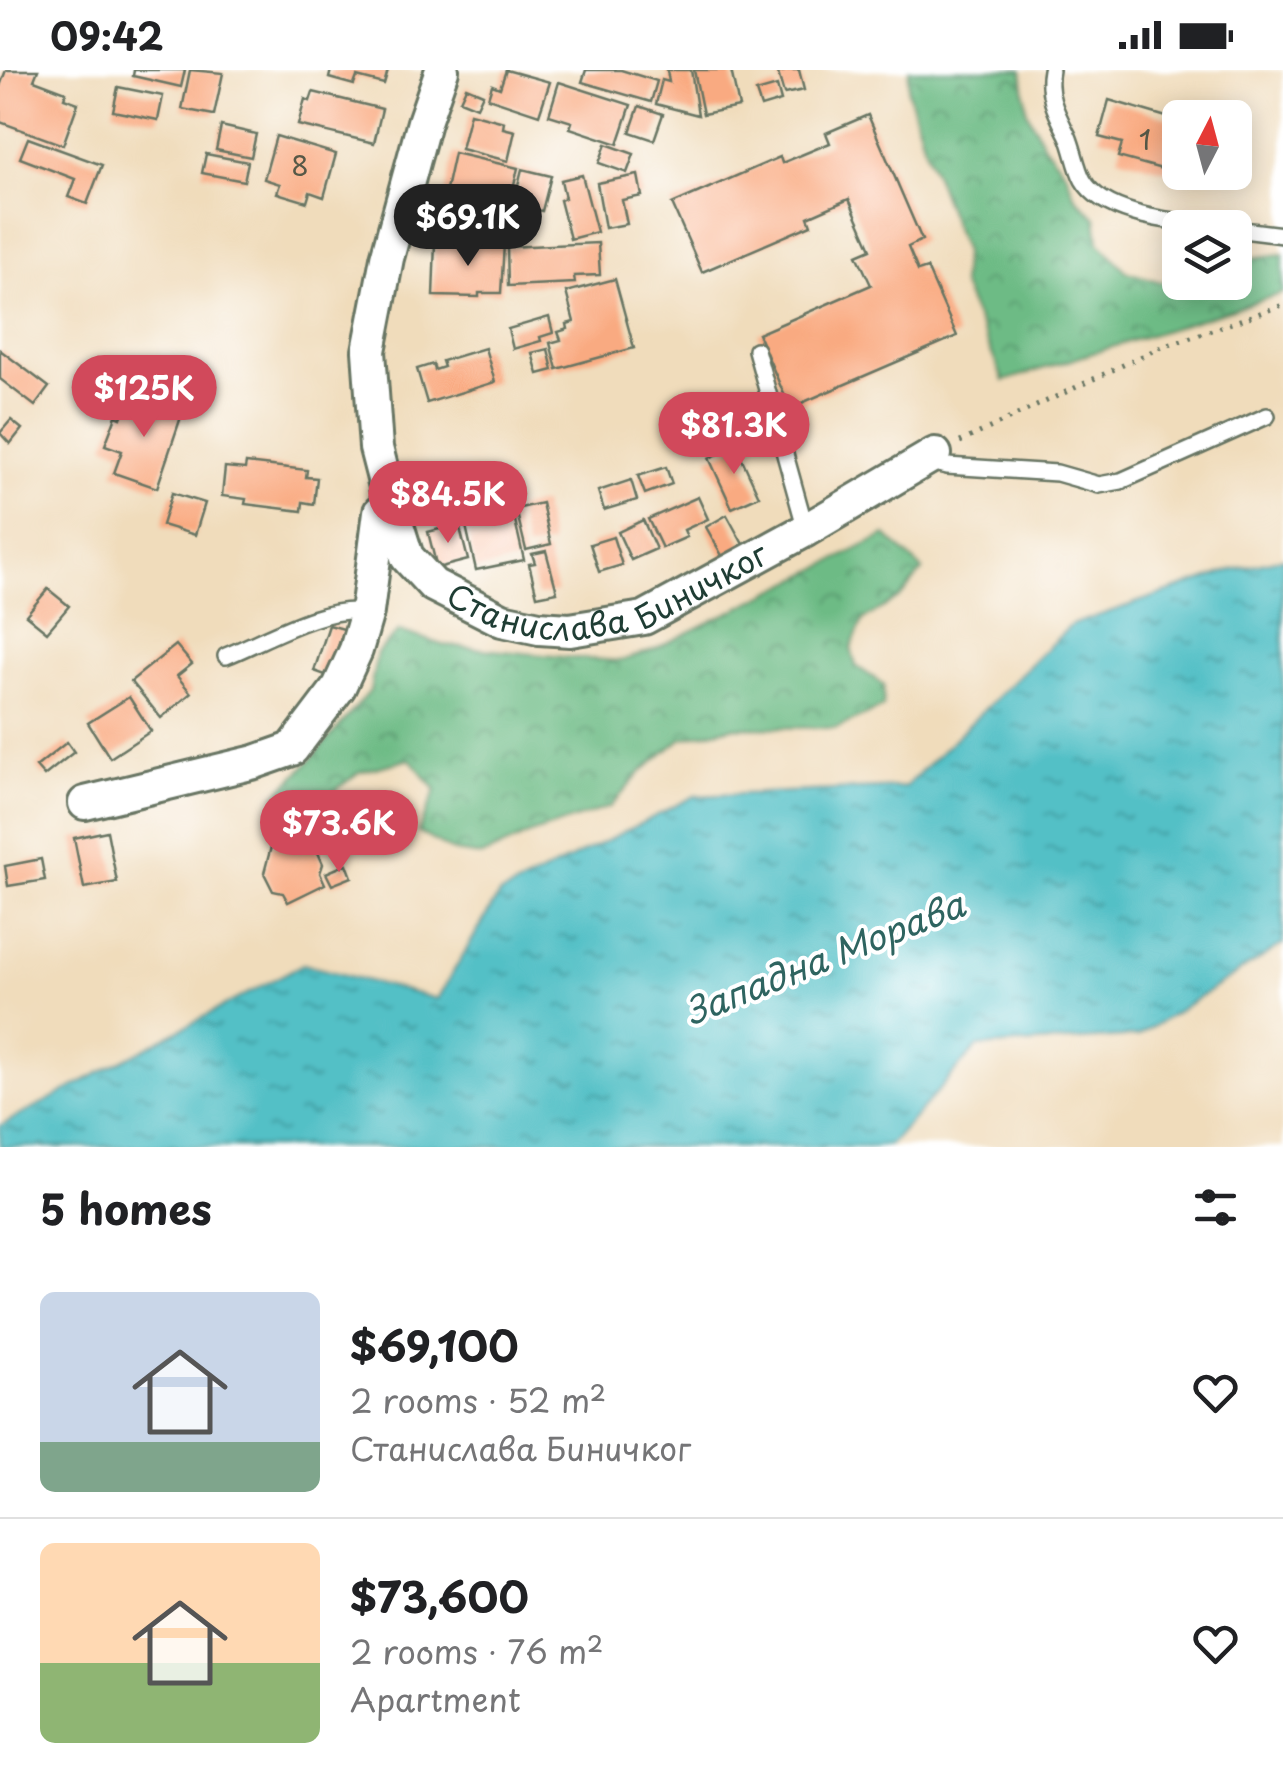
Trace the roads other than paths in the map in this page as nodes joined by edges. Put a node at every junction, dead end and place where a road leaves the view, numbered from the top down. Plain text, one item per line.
1 (442, 70) edge
2 (1051, 70) edge
3 (1162, 219) edge
4 (1252, 231) edge
5 (1283, 235) edge
6 (756, 350) dead end
7 (1266, 416) dead end
8 (931, 456) joint
9 (391, 506) junction
10 (806, 530) junction
11 (367, 612) junction
12 (226, 656) dead end
13 (85, 803) dead end

1 - 9 street, Станислава Биничког
2 - 3 lane
4 - 5 lane
6 - 10 lane
7 - 8 lane
8 - 10 street, Станислава Биничког
9 - 10 street, Станислава Биничког
9 - 11 street
11 - 12 lane
11 - 13 street

